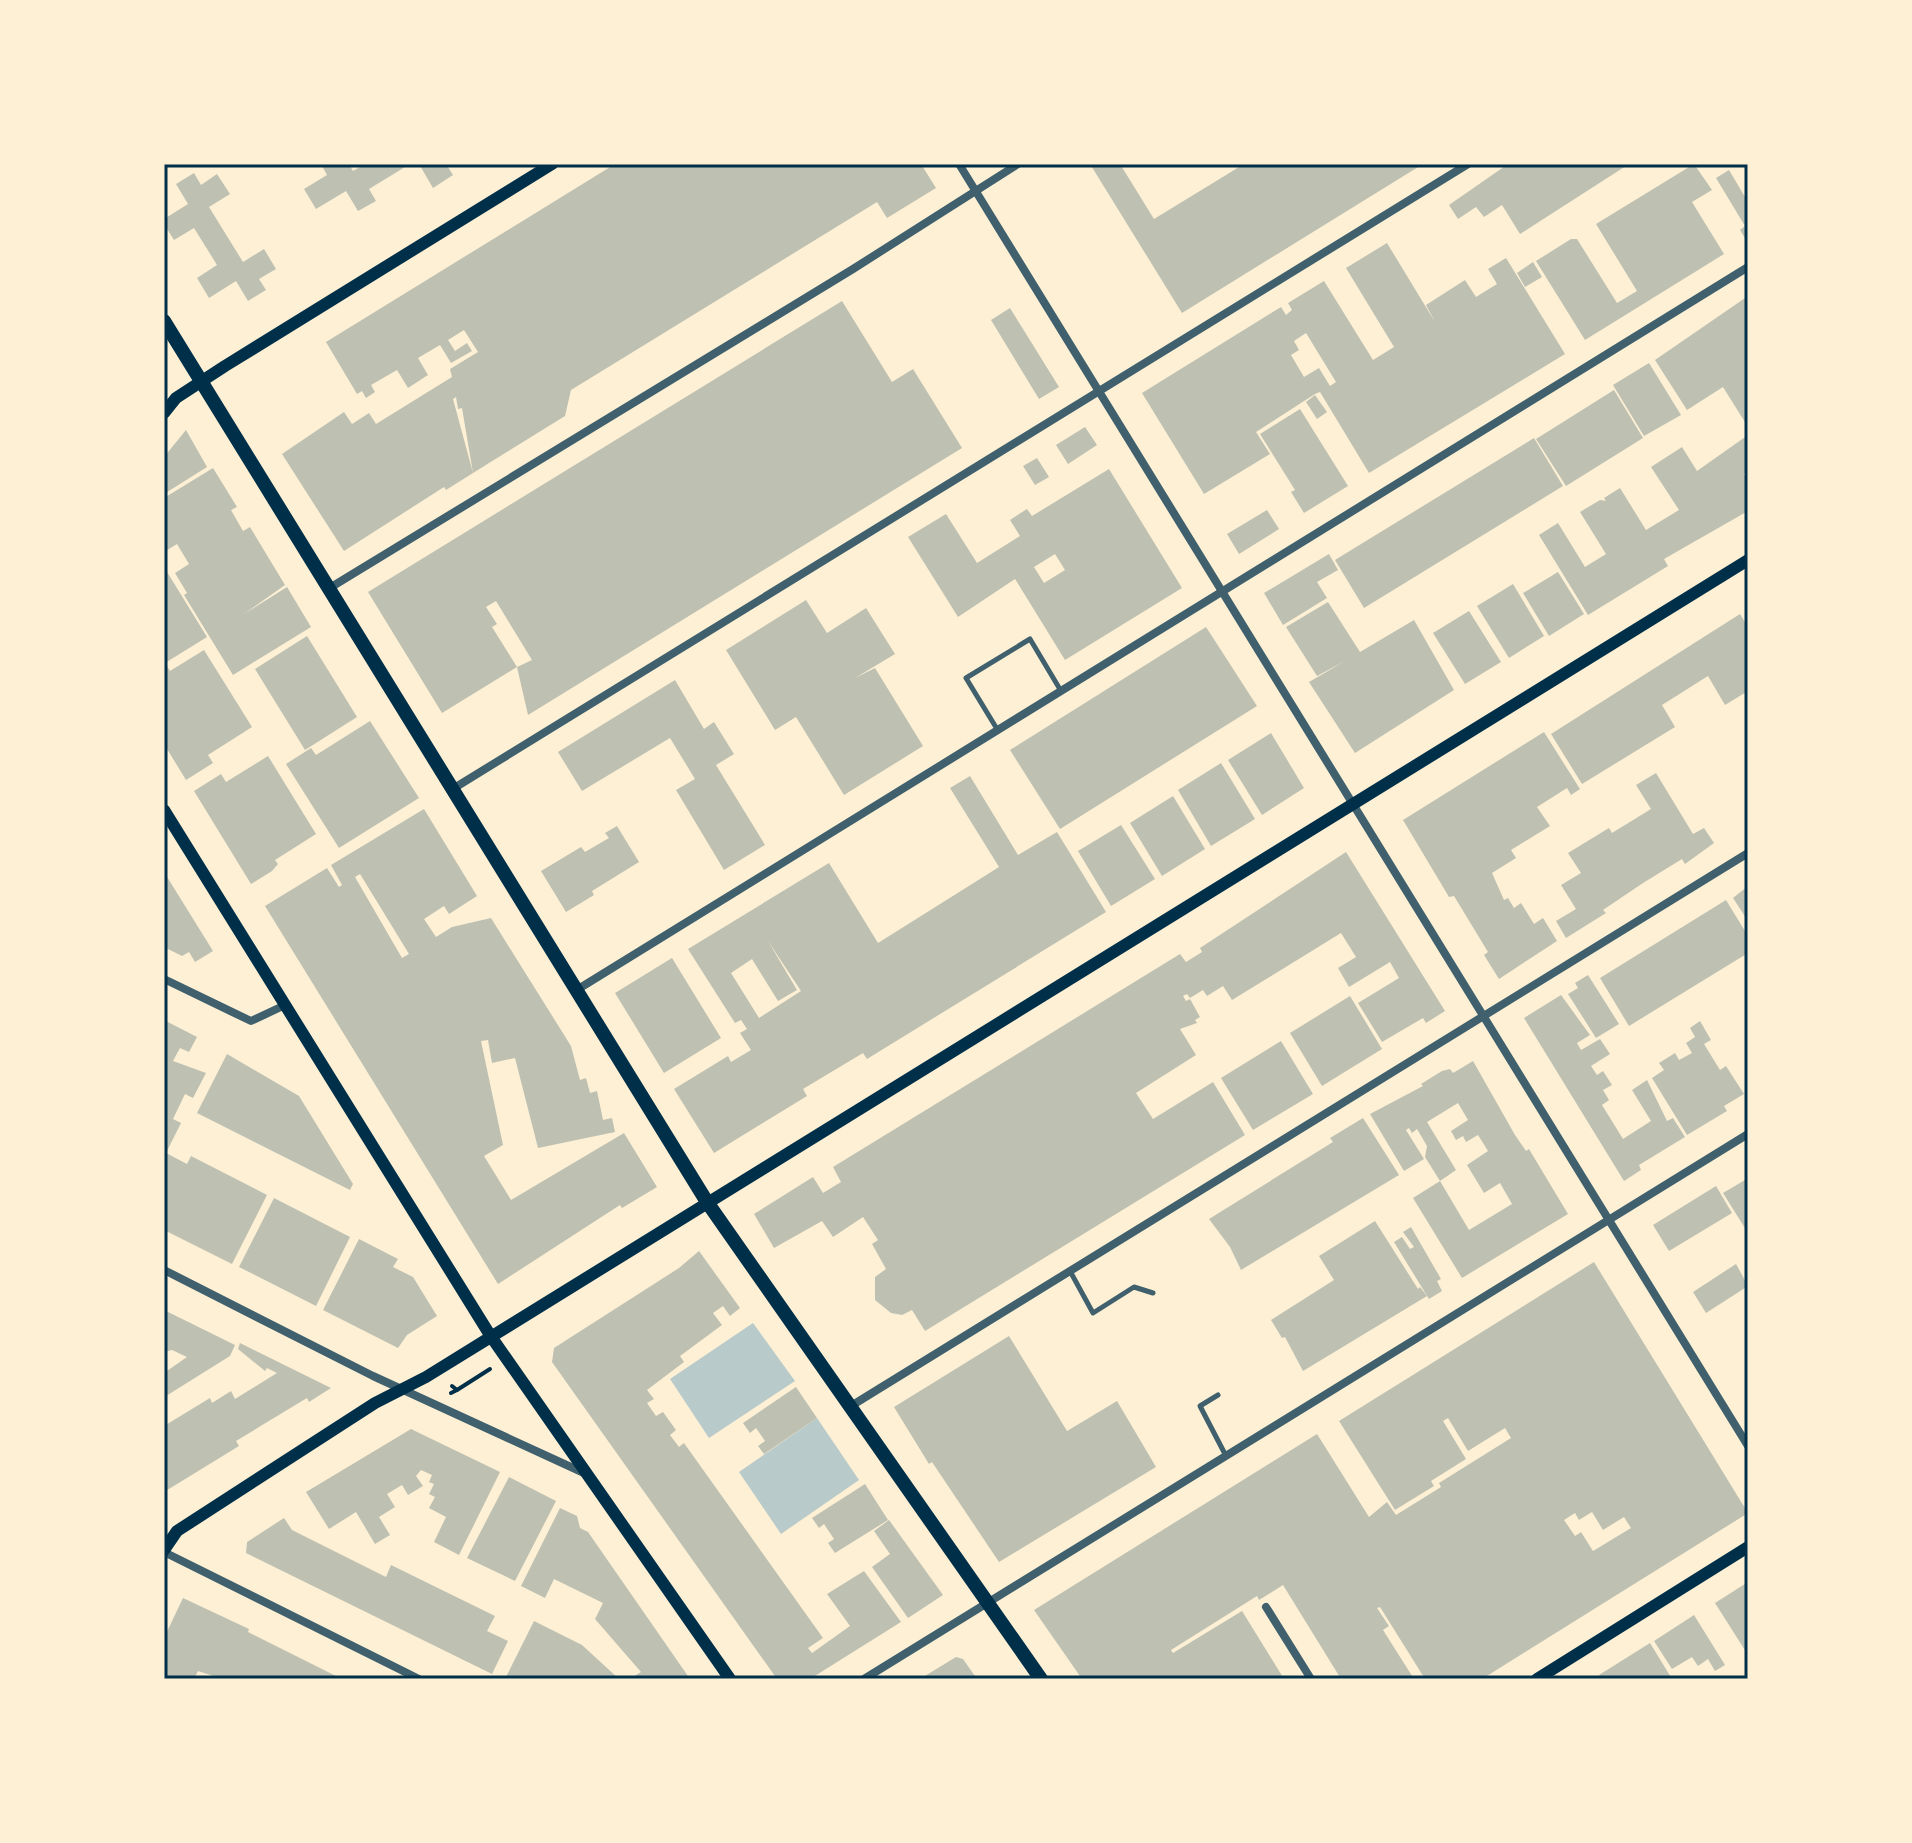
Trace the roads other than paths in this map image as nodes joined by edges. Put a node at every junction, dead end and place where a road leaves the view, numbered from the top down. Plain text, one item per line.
1 (552, 164) edge
2 (959, 164) edge
3 (1018, 164) edge
4 (1468, 164) edge
5 (975, 191) junction
6 (1748, 267) edge
7 (164, 321) edge
8 (200, 382) junction
9 (1099, 391) junction
10 (164, 413) edge
11 (1748, 560) edge
12 (327, 589) junction
13 (1222, 591) junction
14 (1061, 691) junction
15 (997, 729) junction
16 (451, 790) junction
17 (1353, 803) junction
18 (164, 810) edge
19 (1748, 853) edge
20 (164, 979) edge
21 (574, 991) junction
22 (283, 1006) junction
23 (1483, 1015) junction
24 (1748, 1134) edge
25 (707, 1202) junction
26 (1609, 1219) junction
27 (164, 1270) edge
28 (1070, 1271) junction
29 (1153, 1293) dead end
30 (490, 1335) junction
31 (405, 1389) junction
32 (1218, 1395) dead end
33 (851, 1406) junction
34 (1748, 1446) edge
35 (1226, 1456) junction
36 (588, 1475) junction
37 (1748, 1547) edge
38 (164, 1551) edge
39 (988, 1603) junction
40 (1266, 1607) dead end
41 (419, 1679) edge
42 (730, 1679) edge
43 (864, 1679) edge
44 (1041, 1679) edge
45 (1311, 1679) edge
46 (1537, 1679) edge

1 - 8 main road
2 - 5 street
3 - 5 street
4 - 9 street
5 - 9 street
5 - 12 street
6 - 13 street
7 - 8 main road
8 - 10 main road
8 - 12 main road
9 - 13 street
9 - 16 street
11 - 17 main road
12 - 16 main road
13 - 14 street
13 - 17 street
14 - 15 street
14 - 15 lane
15 - 21 street
16 - 21 main road
17 - 23 street
17 - 25 main road
18 - 22 main road
19 - 23 street
20 - 22 street
21 - 25 main road
22 - 30 main road
23 - 26 street
23 - 28 street
24 - 26 street
25 - 30 main road
25 - 33 main road
26 - 34 street
26 - 35 street
27 - 31 street
28 - 29 lane
28 - 33 street
30 - 31 main road
30 - 36 main road
31 - 36 street
31 - 38 main road
32 - 35 lane
33 - 39 main road
35 - 39 street
36 - 42 main road
37 - 46 main road
38 - 41 street
39 - 43 street
39 - 44 main road
40 - 45 street

